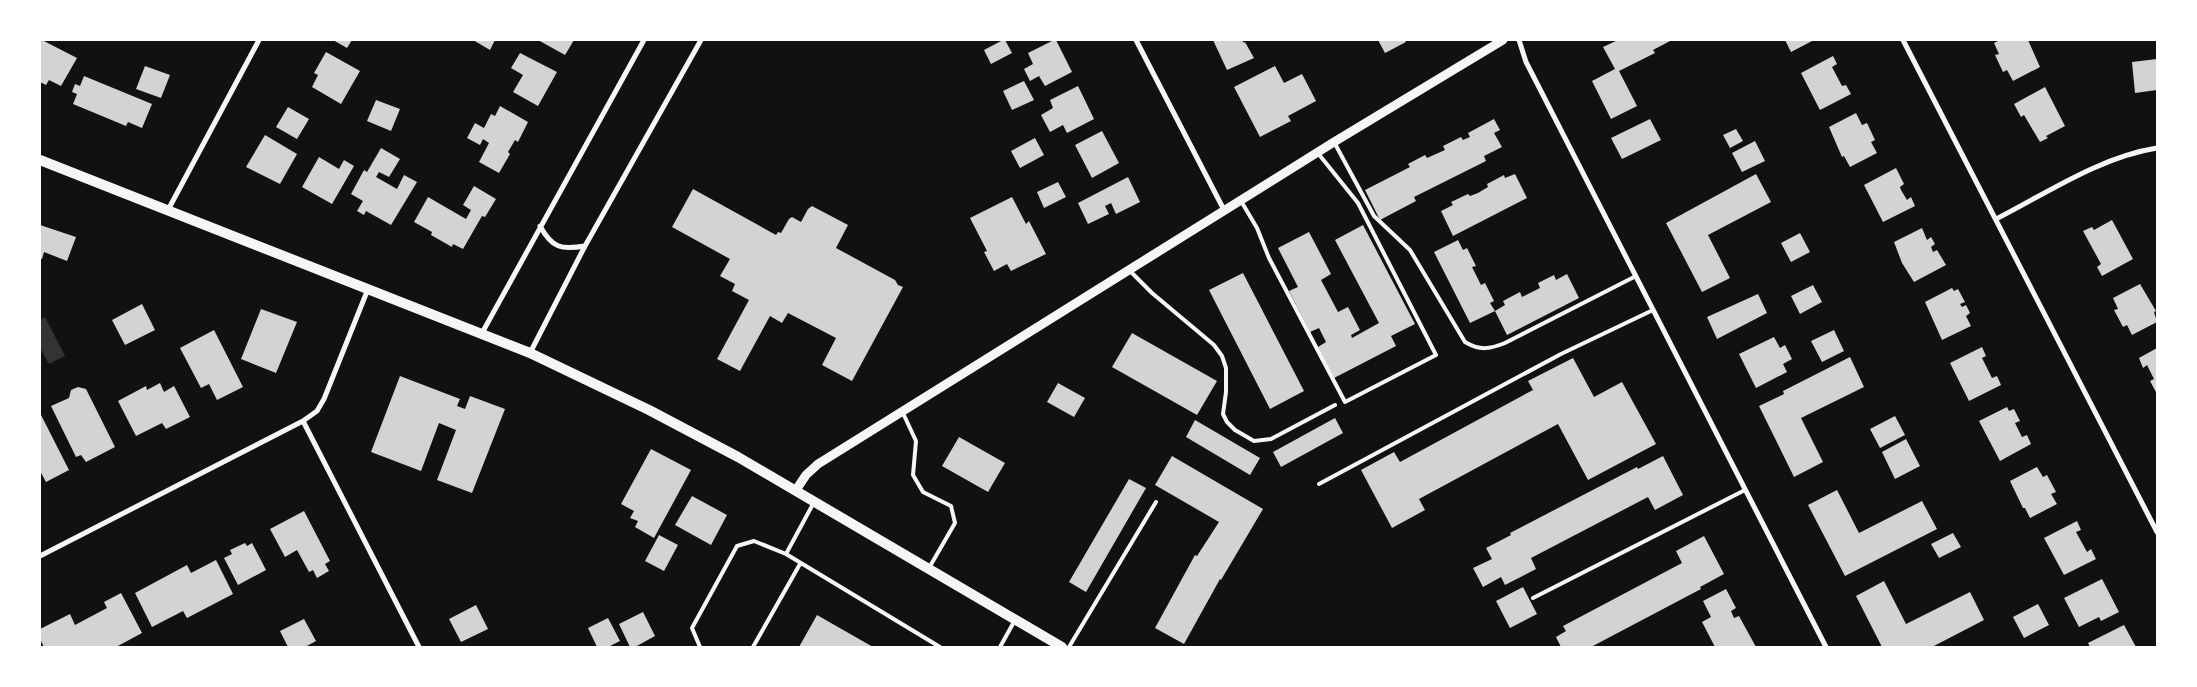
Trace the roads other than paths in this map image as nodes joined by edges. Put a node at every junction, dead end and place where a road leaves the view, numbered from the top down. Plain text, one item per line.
1 (259, 40) edge
2 (644, 40) edge
3 (701, 40) edge
4 (1136, 40) edge
5 (1503, 40) edge
6 (1519, 40) edge
7 (1903, 40) edge
8 (1334, 142) junction
9 (2157, 148) edge
10 (1317, 152) junction
11 (40, 160) edge
12 (1240, 200) junction
13 (168, 210) junction
14 (1224, 210) junction
15 (1996, 219) junction
16 (540, 226) junction
17 (585, 246) junction
18 (1128, 270) junction
19 (1636, 276) junction
20 (368, 289) junction
21 (1653, 310) junction
22 (482, 333) junction
23 (530, 353) junction
24 (1335, 406) dead end
25 (902, 411) junction
26 (303, 421) junction
27 (1319, 484) dead end
28 (796, 490) junction
29 (1745, 490) junction
30 (814, 502) junction
31 (1156, 502) dead end
32 (2157, 532) edge
33 (786, 554) junction
34 (40, 556) edge
35 (800, 564) junction
36 (929, 568) junction
37 (1533, 598) dead end
38 (1015, 619) junction
39 (419, 647) edge
40 (700, 647) edge
41 (753, 647) edge
42 (940, 647) edge
43 (1000, 647) edge
44 (1062, 647) edge
45 (1069, 647) edge
46 (1826, 647) edge

1 - 13 street
2 - 16 street
3 - 17 street
4 - 14 street
5 - 8 street
6 - 19 street
7 - 15 street
8 - 10 street
8 - 19 lane
9 - 15 street
10 - 12 street
10 - 12 lane
11 - 13 main road
12 - 14 street
13 - 20 main road
14 - 18 street
15 - 32 street
16 - 17 street
16 - 22 street
17 - 23 street
18 - 24 lane
18 - 25 street
19 - 21 street
20 - 22 main road
20 - 26 street
21 - 27 lane
21 - 29 street
22 - 23 main road
23 - 28 main road
25 - 28 street
25 - 36 lane
26 - 34 street
26 - 39 street
28 - 30 main road
29 - 37 lane
29 - 46 street
30 - 33 lane
30 - 36 main road
31 - 45 lane
33 - 35 lane
33 - 40 lane
35 - 41 lane
35 - 42 lane
36 - 38 main road
38 - 43 lane
38 - 44 main road

